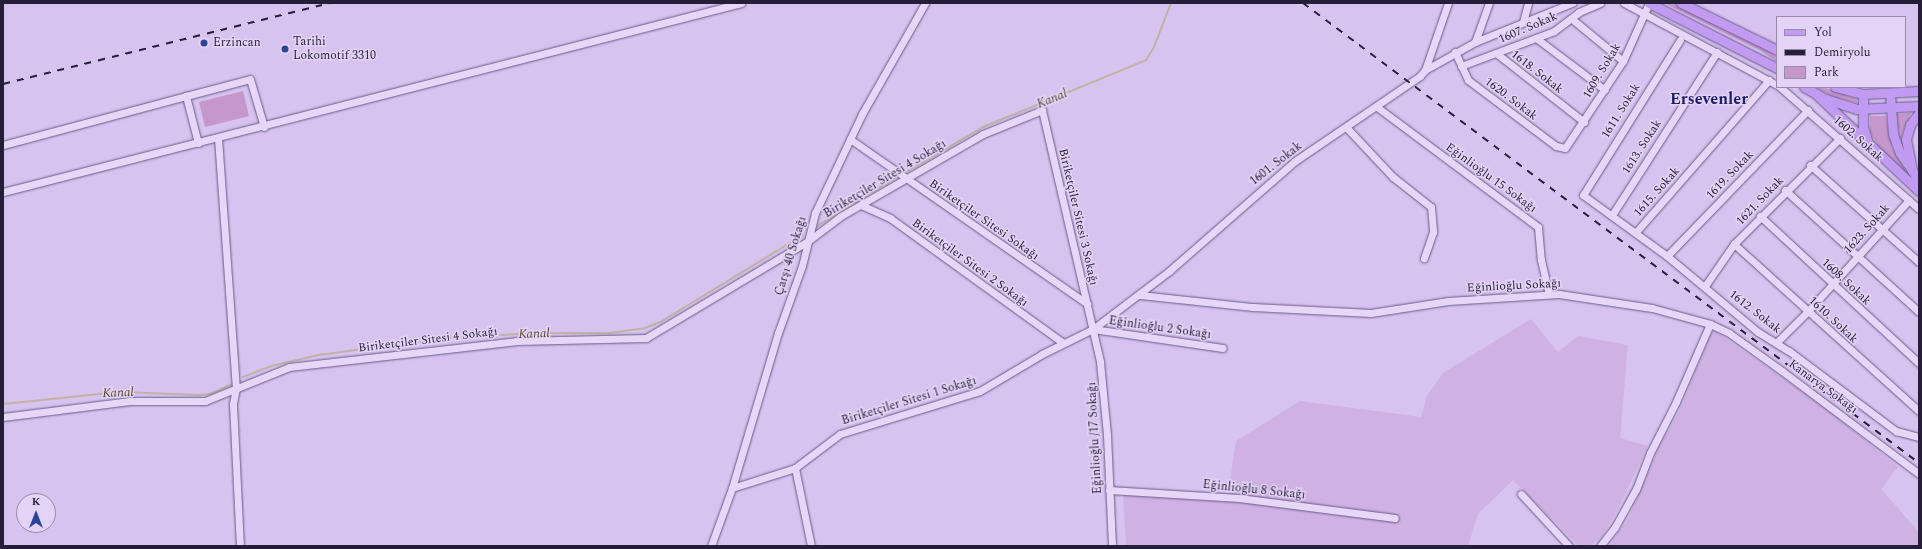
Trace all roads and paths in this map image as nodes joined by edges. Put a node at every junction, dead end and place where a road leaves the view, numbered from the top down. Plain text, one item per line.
1 (741, 3) edge
2 (924, 3) edge
3 (1448, 3) edge
4 (1488, 3) edge
5 (1528, 3) edge
6 (1572, 3) edge
7 (1600, 3) edge
8 (1624, 3) edge
9 (1649, 3) edge
10 (1681, 3) edge
11 (1644, 14) junction
12 (1572, 19) junction
13 (1523, 22) junction
14 (1536, 38) junction
15 (1680, 40) dead end
16 (1476, 42) junction
17 (1776, 50) edge
18 (1455, 52) junction
19 (1717, 52) junction
20 (1496, 53) junction
21 (1623, 61) junction
22 (1461, 66) junction
23 (1776, 67) edge
24 (1426, 70) junction
25 (1769, 80) junction
26 (1776, 84) edge
27 (1781, 88) edge
28 (1806, 88) edge
29 (1840, 88) edge
30 (1605, 90) junction
31 (1919, 91) edge
32 (1863, 94) junction
33 (1890, 94) junction
34 (1817, 95) junction
35 (186, 96) junction
36 (1919, 106) edge
37 (1376, 107) junction
38 (1862, 109) junction
39 (1890, 109) junction
40 (1042, 110) joint
41 (1808, 110) junction
42 (1919, 113) edge
43 (1584, 122) junction
44 (264, 127) junction
45 (1346, 127) junction
46 (218, 138) junction
47 (1840, 138) junction
48 (850, 139) junction
49 (198, 143) junction
50 (3, 145) edge
51 (1568, 146) joint
52 (1871, 148) junction
53 (1810, 165) junction
54 (1912, 170) junction
55 (906, 179) junction
56 (1919, 182) edge
57 (1784, 190) junction
58 (1919, 191) edge
59 (3, 192) edge
60 (1582, 195) joint
61 (1909, 200) junction
62 (861, 205) junction
63 (1919, 209) edge
64 (1612, 215) junction
65 (1760, 216) junction
66 (1882, 229) junction
67 (1636, 232) junction
68 (808, 241) junction
69 (1734, 244) junction
70 (1667, 256) junction
71 (1857, 256) junction
72 (1424, 258) dead end
73 (1919, 262) edge
74 (1832, 284) junction
75 (1705, 286) junction
76 (1549, 294) junction
77 (1140, 295) junction
78 (1087, 304) junction
79 (1808, 312) junction
80 (1919, 312) edge
81 (1710, 324) junction
82 (1093, 329) junction
83 (1063, 343) junction
84 (1776, 343) junction
85 (1223, 348) dead end
86 (1919, 363) edge
87 (236, 388) junction
88 (1919, 411) edge
89 (3, 417) edge
90 (1919, 437) edge
91 (795, 468) junction
92 (1919, 474) edge
93 (732, 488) junction
94 (1109, 490) junction
95 (1521, 494) dead end
96 (1395, 518) dead end
97 (240, 546) edge
98 (711, 546) edge
99 (811, 546) edge
100 (1112, 546) edge
101 (1569, 546) edge
102 (1600, 546) edge

1 - 44 street
2 - 48 street, Çarşı 40 Sokağı
3 - 24 street, 1601. Sokak
4 - 16 street
5 - 13 street
6 - 13 street
7 - 12 street, 1607. Sokak
8 - 11 street
9 - 11 street, 1609. Sokak
9 - 23 main road
10 - 17 main road
11 - 19 street
11 - 21 street, 1609. Sokak
12 - 14 street, 1607. Sokak
12 - 21 street
13 - 16 street
14 - 20 street, 1607. Sokak
14 - 30 street
15 - 60 street, 1611. Sokak
16 - 18 street
18 - 22 street, 1620. Sokak
18 - 24 street
19 - 25 street
19 - 64 street, 1613. Sokak
20 - 22 street, 1607. Sokak
20 - 43 street, 1618. Sokak
21 - 30 street, 1609. Sokak
22 - 51 street, 1620. Sokak
24 - 37 street, 1601. Sokak
25 - 26 street
25 - 67 street, 1615. Sokak
27 - 41 street, 1602. Sokak
28 - 34 main road
29 - 32 main road
30 - 43 street, 1609. Sokak
31 - 33 main road
32 - 33 main road
32 - 38 main road
33 - 39 main road
34 - 38 main road
34 - 52 main road
35 - 44 street
35 - 49 street
35 - 50 street
36 - 39 main road
37 - 45 street, 1601. Sokak
37 - 76 street, Eğinlioğlu 15 Sokağı
38 - 39 main road
38 - 52 main road
39 - 54 main road
40 - 55 street, Biriketçiler Sitesi 4 Sokağı
40 - 78 street, Biriketçiler Sitesi 3 Sokağı
41 - 47 street, 1602. Sokak
41 - 70 street, 1619. Sokak
42 - 54 main road
43 - 51 street, 1609. Sokak
44 - 46 street
45 - 72 street
45 - 77 street, 1601. Sokak
46 - 49 street
46 - 87 street
47 - 53 street, 1621. Sokak
47 - 61 street, 1602. Sokak
48 - 55 street, Biriketçiler Sitesi Sokağı
48 - 68 street, Çarşı 40 Sokağı
49 - 59 street
52 - 58 main road
53 - 57 street, 1621. Sokak
53 - 66 street
54 - 56 main road
55 - 62 street, Biriketçiler Sitesi 4 Sokağı
55 - 78 street, Biriketçiler Sitesi Sokağı
57 - 65 street, 1621. Sokak
57 - 71 street
60 - 64 street, 1612. Sokak
61 - 63 street, 1602. Sokak
61 - 66 street, 1623. Sokak
62 - 68 street, Biriketçiler Sitesi 4 Sokağı
62 - 83 street, Biriketçiler Sitesi 2 Sokağı
64 - 67 street, 1612. Sokak
65 - 69 street, 1621. Sokak
65 - 74 street, 1608. Sokak
66 - 71 street, 1623. Sokak
66 - 73 street
67 - 70 street, 1612. Sokak
68 - 87 street, Biriketçiler Sitesi 4 Sokağı
68 - 93 street, Çarşı 40 Sokağı
69 - 75 street, 1621. Sokak
69 - 79 street, 1610. Sokak
70 - 75 street, 1612. Sokak
71 - 74 street, 1623. Sokak
71 - 80 street
74 - 79 street, 1623. Sokak
74 - 86 street, 1608. Sokak
75 - 84 street, 1612. Sokak
76 - 77 street, Eğinlioğlu Sokağı
76 - 81 street, Eğinlioğlu Sokağı
77 - 82 street, 1601. Sokak
78 - 82 street, Biriketçiler Sitesi 3 Sokağı
79 - 84 street, 1623. Sokak
79 - 88 street, 1610. Sokak
81 - 92 street, Kanarya Sokağı
81 - 102 street
82 - 83 street, Biriketçiler Sitesi 1 Sokağı
82 - 85 street, Eğinlioğlu 2 Sokağı
82 - 94 street, Eğinlioğlu /17 Sokağı
83 - 91 street, Biriketçiler Sitesi 1 Sokağı
84 - 90 street, 1612. Sokak
87 - 89 street, Biriketçiler Sitesi 4 Sokağı
87 - 97 street
91 - 93 street, Biriketçiler Sitesi 1 Sokağı
91 - 99 street
93 - 98 street, Çarşı 40 Sokağı
94 - 96 street, Eğinlioğlu 8 Sokağı
94 - 100 street, Eğinlioğlu /17 Sokağı
95 - 101 street

